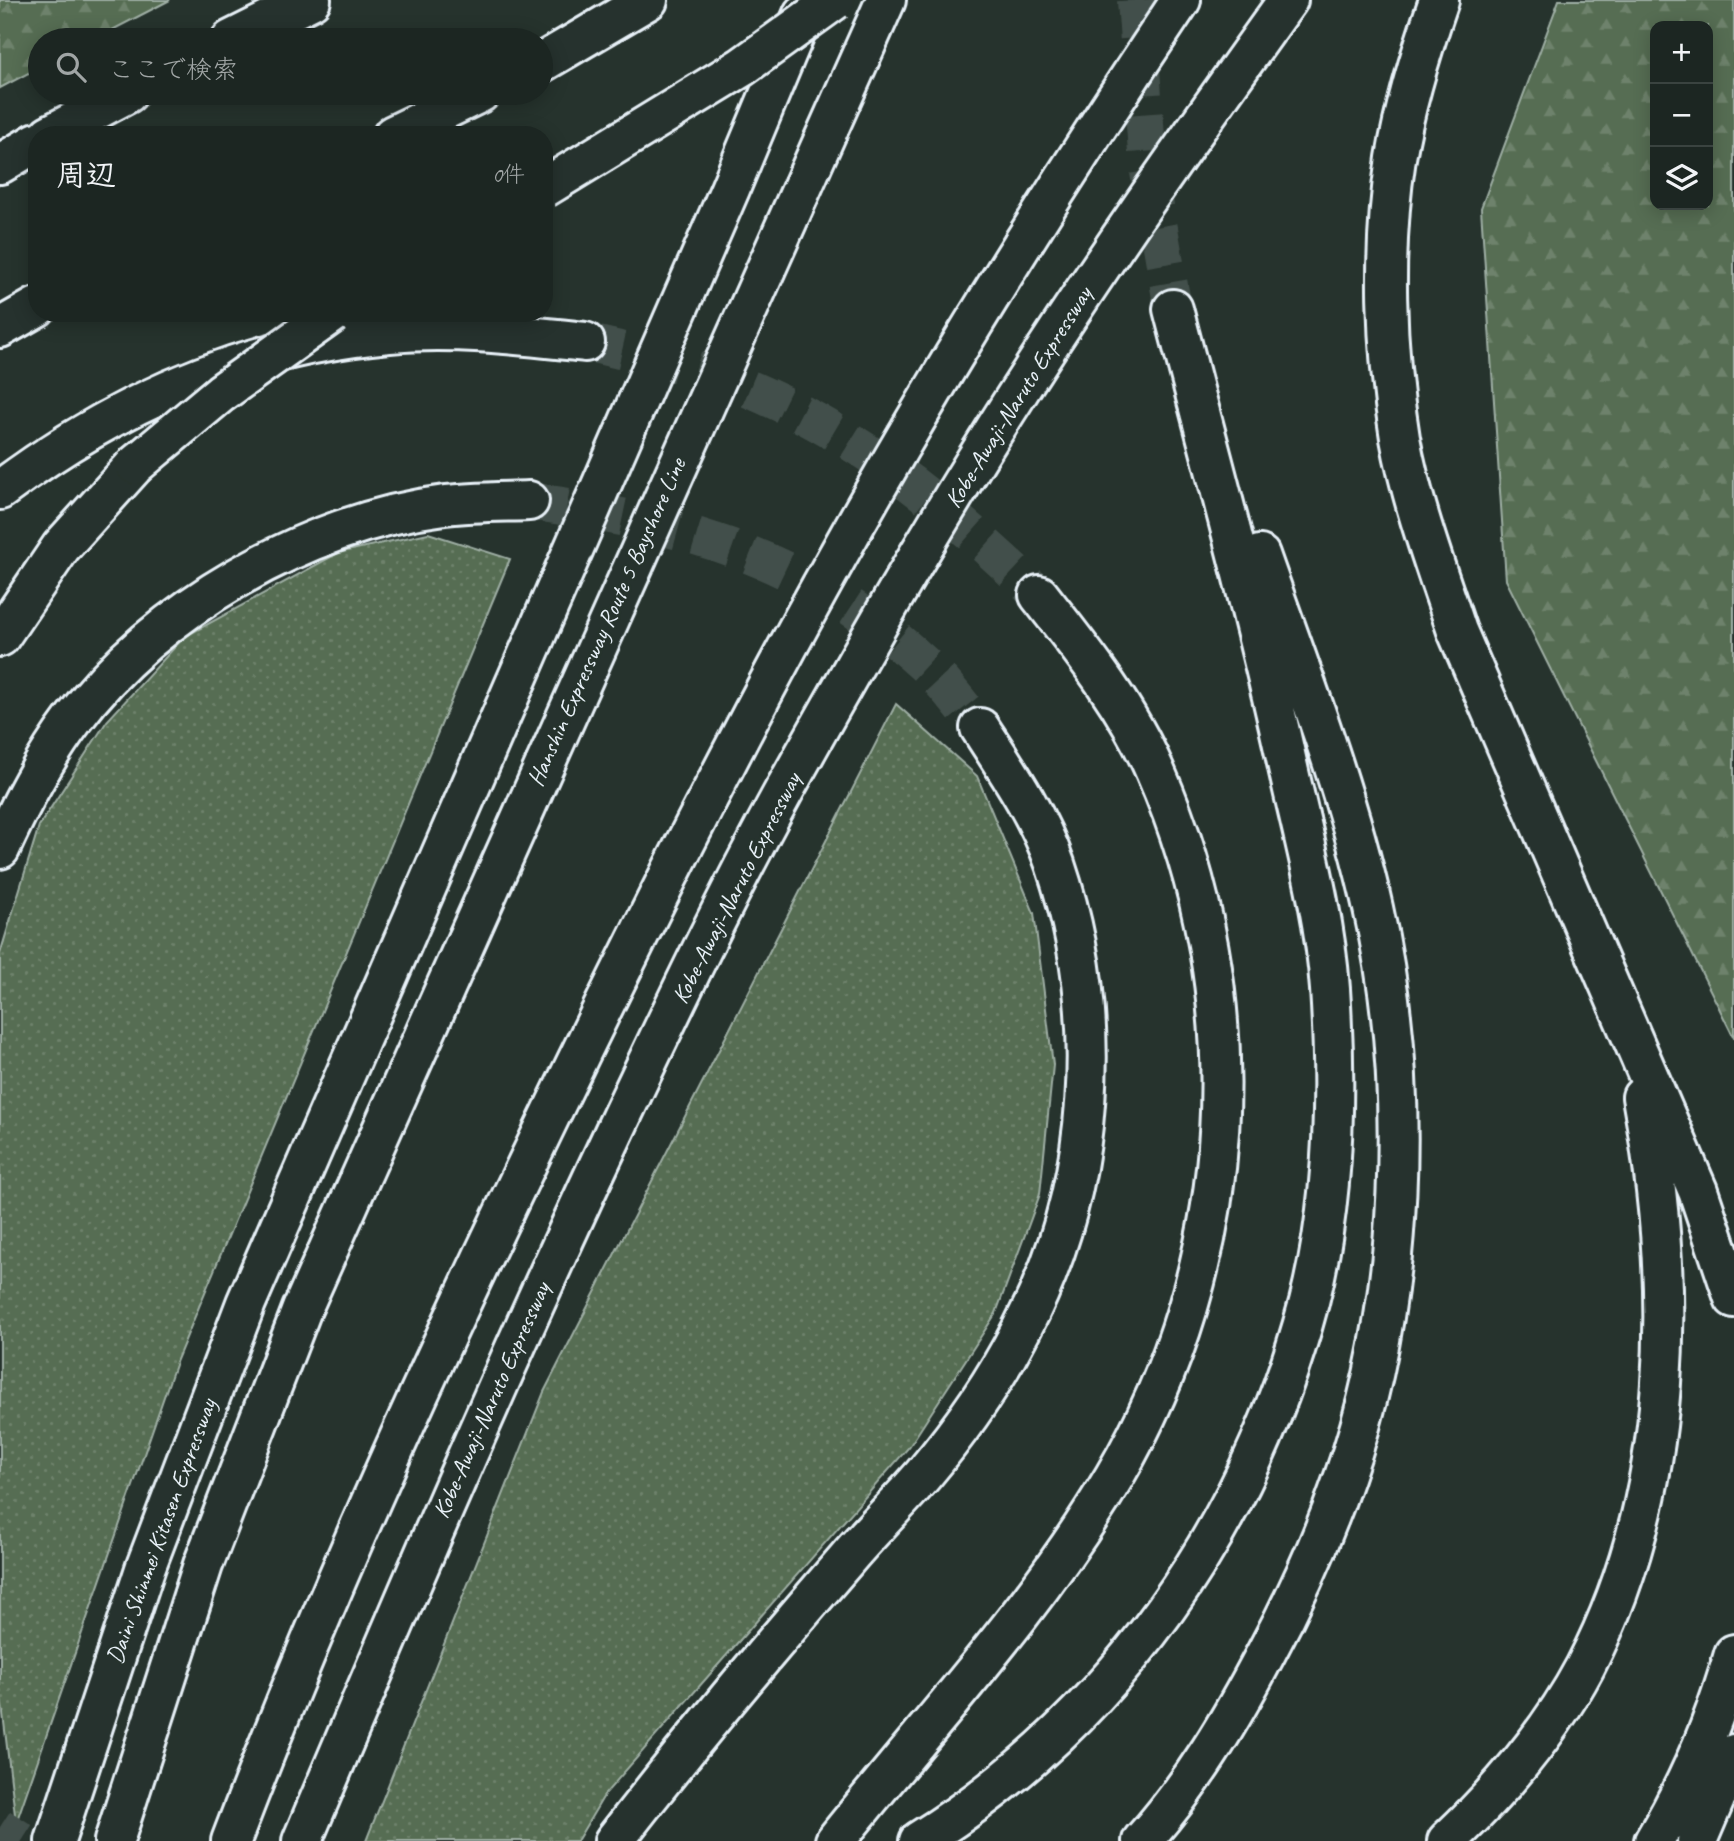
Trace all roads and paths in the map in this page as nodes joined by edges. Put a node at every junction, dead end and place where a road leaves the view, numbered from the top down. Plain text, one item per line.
1 (311, 0) edge
2 (648, 0) edge
3 (809, 0) edge
4 (835, 0) edge
5 (886, 0) edge
6 (1181, 0) edge
7 (1288, 0) edge
8 (1438, 0) edge
9 (255, 28) edge
10 (553, 56) edge
11 (105, 105) edge
12 (455, 105) edge
13 (64, 126) edge
14 (412, 126) edge
15 (28, 142) edge
16 (28, 146) edge
17 (0, 154) edge
18 (0, 164) edge
19 (553, 182) edge
20 (28, 312) edge
21 (320, 322) edge
22 (0, 328) edge
23 (585, 342) tunnel mouth
24 (0, 490) edge
25 (529, 500) tunnel mouth
26 (1039, 595) tunnel mouth
27 (0, 637) edge
28 (981, 728) tunnel mouth
29 (0, 849) edge
30 (1615, 993) junction
31 (1733, 1293) edge
32 (1734, 1654) edge
33 (1734, 1754) edge
34 (55, 1841) edge
35 (114, 1841) edge
36 (231, 1841) edge
37 (302, 1841) edge
38 (614, 1841) edge
39 (835, 1841) edge
40 (919, 1841) edge
41 (1142, 1841) edge
42 (1447, 1841) edge
43 (1654, 1841) edge
44 (1697, 1841) edge

1 - 9 highway
2 - 10 highway
3 - 34 highway, Daini Shinmei Kitasen Expressway
4 - 19 highway, bridge
5 - 35 highway, Hanshin Expressway Route 5 Bayshore Line
6 - 36 highway
7 - 37 highway, Kobe-Awaji-Naruto Expressway
8 - 30 highway
11 - 13 highway
12 - 14 highway
15 - 17 highway
16 - 18 highway
20 - 22 highway
21 - 27 highway, bridge
23 - 24 highway
25 - 29 highway
26 - 39 highway
28 - 38 highway
30 - 31 highway
30 - 42 highway
32 - 43 highway
33 - 44 highway
40 - 41 highway

